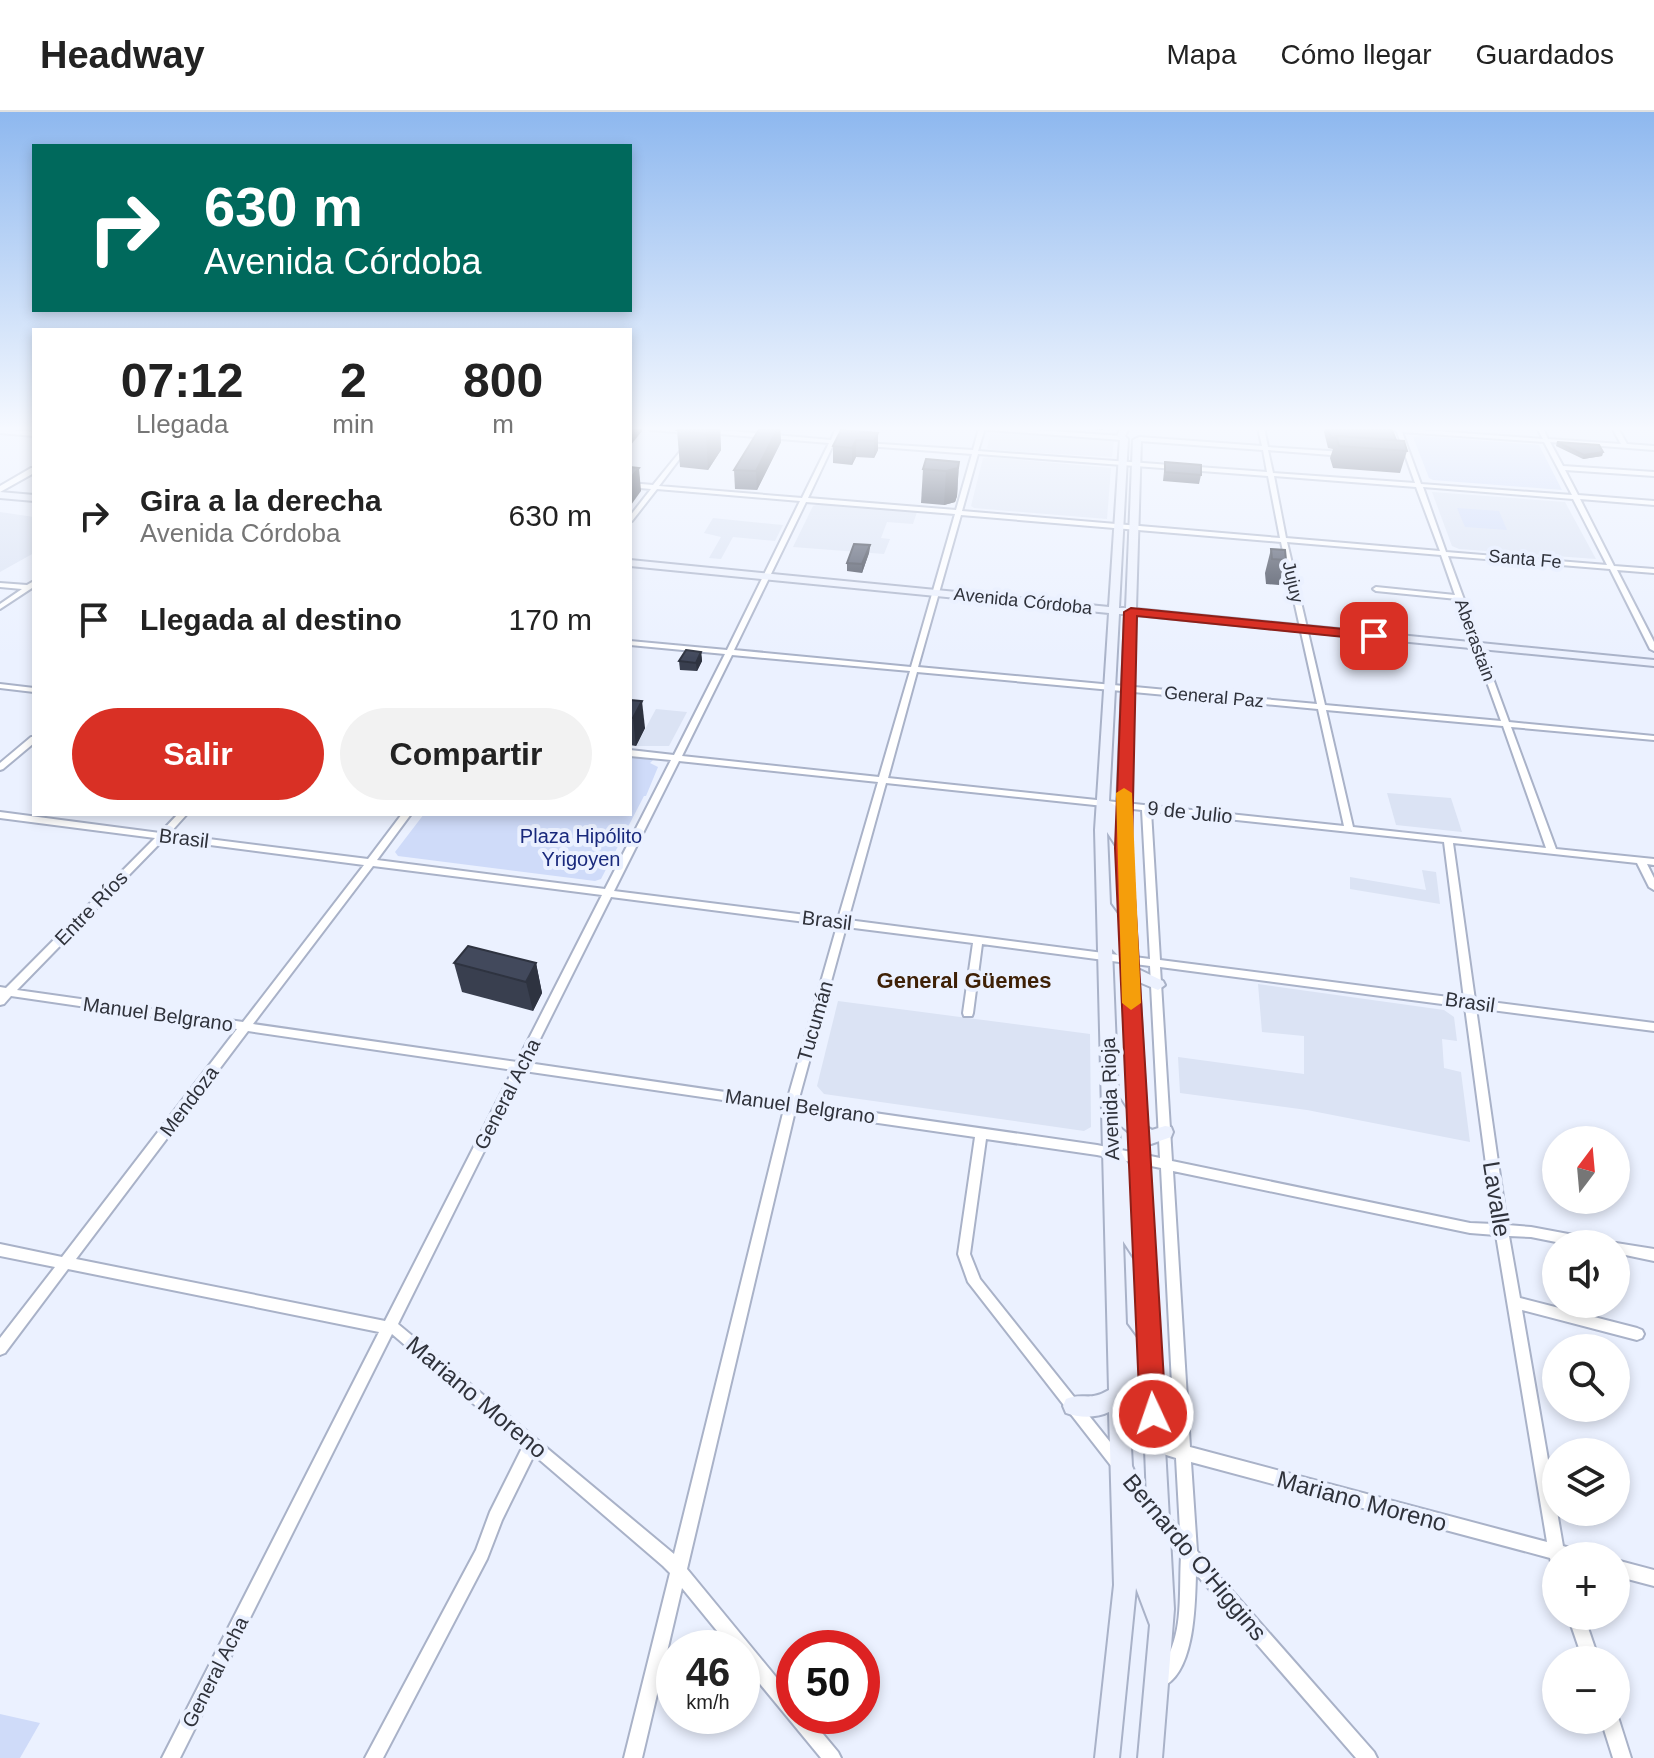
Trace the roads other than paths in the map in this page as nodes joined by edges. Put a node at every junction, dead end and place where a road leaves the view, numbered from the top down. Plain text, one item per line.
1 (804, 505) edge
2 (887, 505) edge
3 (961, 505) edge
4 (1120, 505) edge
5 (1135, 505) edge
6 (1276, 505) edge
7 (1426, 505) edge
8 (1580, 505) edge
9 (959, 511) junction
10 (1118, 524) junction
11 (1134, 526) junction
12 (1283, 538) junction
13 (1443, 552) junction
14 (632, 556) edge
15 (632, 563) edge
16 (1612, 567) junction
17 (1654, 571) edge
18 (769, 573) junction
19 (0, 585) edge
20 (32, 586) edge
21 (937, 589) junction
22 (1376, 589) dead end
23 (1459, 597) junction
24 (1114, 606) junction
25 (0, 607) edge
26 (1131, 608) junction
27 (1303, 625) junction
28 (1475, 641) junction
29 (632, 643) edge
30 (730, 652) junction
31 (1654, 652) edge
32 (1654, 663) edge
33 (914, 669) junction
34 (0, 686) edge
35 (1109, 688) junction
36 (1128, 689) junction
37 (32, 690) edge
38 (1321, 707) junction
39 (1505, 725) junction
40 (1654, 738) edge
41 (32, 741) edge
42 (632, 753) edge
43 (676, 758) junction
44 (0, 767) edge
45 (883, 780) junction
46 (1103, 803) junction
47 (1123, 805) junction
48 (1146, 808) junction
49 (0, 815) edge
50 (181, 816) edge
51 (405, 816) edge
52 (1349, 829) junction
53 (162, 835) junction
54 (1448, 840) junction
55 (1123, 848) junction
56 (1552, 851) junction
57 (371, 861) junction
58 (1641, 861) junction
59 (1654, 862) edge
60 (1654, 887) edge
61 (609, 892) junction
62 (1103, 903) junction
63 (843, 922) junction
64 (978, 940) junction
65 (1105, 956) junction
66 (1156, 961) junction
67 (1132, 972) junction
68 (1158, 985) junction
69 (3, 995) edge
70 (1106, 996) junction
71 (1469, 1002) junction
72 (968, 1013) dead end
73 (246, 1027) junction
74 (1654, 1027) edge
75 (521, 1065) junction
76 (1110, 1095) junction
77 (791, 1105) junction
78 (981, 1133) junction
79 (1146, 1141) junction
80 (1112, 1153) junction
81 (1166, 1165) junction
82 (1501, 1230) junction
83 (1542, 1234) edge
84 (0, 1250) edge
85 (1630, 1251) edge
86 (1654, 1255) edge
87 (1145, 1259) junction
88 (66, 1262) junction
89 (1514, 1302) junction
90 (389, 1327) junction
91 (1118, 1328) junction
92 (1637, 1334) dead end
93 (0, 1349) edge
94 (1120, 1394) junction
95 (1073, 1406) junction
96 (532, 1444) junction
97 (1155, 1445) junction
98 (1183, 1453) junction
99 (1122, 1469) junction
100 (1159, 1516) junction
101 (1559, 1542) edge
102 (1542, 1550) edge
103 (1189, 1554) junction
104 (679, 1571) junction
105 (1630, 1572) edge
106 (1654, 1578) edge
107 (727, 1630) edge
108 (1162, 1631) junction
109 (760, 1670) edge
110 (1157, 1684) junction
111 (776, 1690) edge
112 (812, 1734) edge
113 (1614, 1734) edge
114 (171, 1758) edge
115 (374, 1758) edge
116 (633, 1758) edge
117 (832, 1758) edge
118 (1107, 1758) edge
119 (1150, 1758) edge
120 (1368, 1758) edge
121 (1622, 1758) edge

1 - 18 street, General Acha
2 - 9 street, Santa Fe
3 - 9 street, Tucumán
4 - 10 main road, Avenida Rioja
5 - 11 main road, Avenida Rioja
6 - 12 street, Jujuy
7 - 13 street, Aberastain
8 - 16 street
9 - 10 street, Santa Fe
9 - 21 street, Tucumán
10 - 11 street, Santa Fe
10 - 24 main road, Avenida Rioja
11 - 12 street, Santa Fe
11 - 26 main road, Avenida Rioja
12 - 13 street, Santa Fe
12 - 27 street, Jujuy
13 - 16 street, Santa Fe
13 - 23 street, Aberastain
14 - 18 main road, Avenida Córdoba
15 - 18 main road, Avenida Córdoba
16 - 17 street, Santa Fe
16 - 31 street
18 - 21 main road, Avenida Córdoba
18 - 30 street, General Acha
19 - 20 street
20 - 25 street
21 - 24 main road, Avenida Córdoba
21 - 33 street, Tucumán
22 - 23 street
23 - 28 street, Aberastain
24 - 26 main road, Avenida Córdoba
24 - 35 main road, Avenida Rioja
26 - 27 main road, Avenida Córdoba
26 - 36 main road, Avenida Rioja
27 - 28 main road, Avenida Córdoba
27 - 38 street, Jujuy
28 - 31 main road, Avenida Córdoba
28 - 32 main road, Avenida Córdoba
28 - 39 street, Aberastain
29 - 30 street, General Paz
30 - 33 street, General Paz
30 - 43 street, General Acha
33 - 35 street, General Paz
33 - 45 street, Tucumán
34 - 37 street
35 - 36 street, General Paz
35 - 46 main road, Avenida Rioja
36 - 38 street, General Paz
36 - 47 main road, Avenida Rioja
38 - 39 street, General Paz
38 - 52 street, Jujuy
39 - 40 street, General Paz
39 - 56 street, Aberastain
41 - 44 street
42 - 43 street, 9 de Julio
43 - 45 street, 9 de Julio
43 - 61 street, General Acha
45 - 46 street, 9 de Julio
45 - 63 street, Tucumán
46 - 47 street, 9 de Julio
46 - 55 main road
46 - 62 main road, Avenida Rioja
47 - 48 street, 9 de Julio
47 - 55 main road, Avenida Rioja
48 - 52 street, 9 de Julio
48 - 66 street, Avenida Rioja
49 - 53 street, Brasil
50 - 53 street, Entre Ríos
51 - 57 street, Mendoza
52 - 54 street, 9 de Julio
53 - 57 street, Brasil
53 - 69 street, Entre Ríos
54 - 56 street, 9 de Julio
54 - 71 street, Lavalle
55 - 67 main road, Avenida Rioja
56 - 58 street, 9 de Julio
57 - 61 street, Brasil
57 - 73 street, Mendoza
58 - 59 street, 9 de Julio
58 - 60 street
61 - 63 street, Brasil
61 - 75 street, General Acha
62 - 65 main road, Avenida Rioja
62 - 67 main road
63 - 64 street, Brasil
63 - 77 street, Tucumán
64 - 65 street, Brasil
64 - 72 street
65 - 67 street, Brasil
65 - 70 main road, Avenida Rioja
66 - 67 street, Brasil
66 - 68 street, Avenida Rioja
66 - 71 street, Brasil
67 - 68 main road
67 - 70 main road
67 - 79 main road, Avenida Rioja
68 - 79 street, Avenida Rioja
69 - 73 street, Manuel Belgrano
70 - 76 main road, Avenida Rioja
71 - 74 street, Brasil
71 - 82 street, Lavalle
73 - 75 street, Manuel Belgrano
73 - 88 street, Mendoza
75 - 77 street, Manuel Belgrano
75 - 90 street, General Acha
76 - 79 main road
76 - 80 main road, Avenida Rioja
77 - 78 street, Manuel Belgrano
77 - 104 street, Tucumán
78 - 80 street, Manuel Belgrano
78 - 95 street, Bernardo O'Higgins
79 - 80 street, Manuel Belgrano
79 - 81 street, Avenida Rioja
79 - 81 street, Manuel Belgrano
79 - 87 main road, Avenida Rioja
80 - 87 main road
80 - 91 main road, Avenida Rioja
81 - 82 street, Manuel Belgrano
81 - 98 street, Avenida Rioja
82 - 83 street, Manuel Belgrano
82 - 89 street, Lavalle
84 - 88 street, Mariano Moreno
85 - 86 street
87 - 97 main road, Avenida Rioja
88 - 90 street, Mariano Moreno
88 - 93 street, Mendoza
89 - 92 street
89 - 101 street, Lavalle
90 - 96 street, Mariano Moreno
90 - 114 street, General Acha
91 - 94 main road, Avenida Rioja
91 - 97 main road
94 - 95 main road
94 - 99 main road, Avenida Rioja
95 - 99 street, Bernardo O'Higgins
96 - 104 street, Mariano Moreno
96 - 115 street
97 - 98 street, Mariano Moreno
97 - 100 main road, Avenida Rioja
98 - 102 street, Mariano Moreno
98 - 103 street, Avenida Rioja
99 - 100 street, Bernardo O'Higgins
99 - 108 main road
99 - 118 main road, Avenida Rioja
100 - 103 street, Bernardo O'Higgins
100 - 108 main road, Avenida Rioja
103 - 110 street, Avenida Rioja
103 - 120 street, Bernardo O'Higgins
104 - 107 street, Mariano Moreno
104 - 116 street, Tucumán
105 - 106 street
108 - 110 main road, Avenida Rioja
109 - 111 street, Mariano Moreno
110 - 119 main road, Avenida Rioja
112 - 117 street, Mariano Moreno
113 - 121 street

